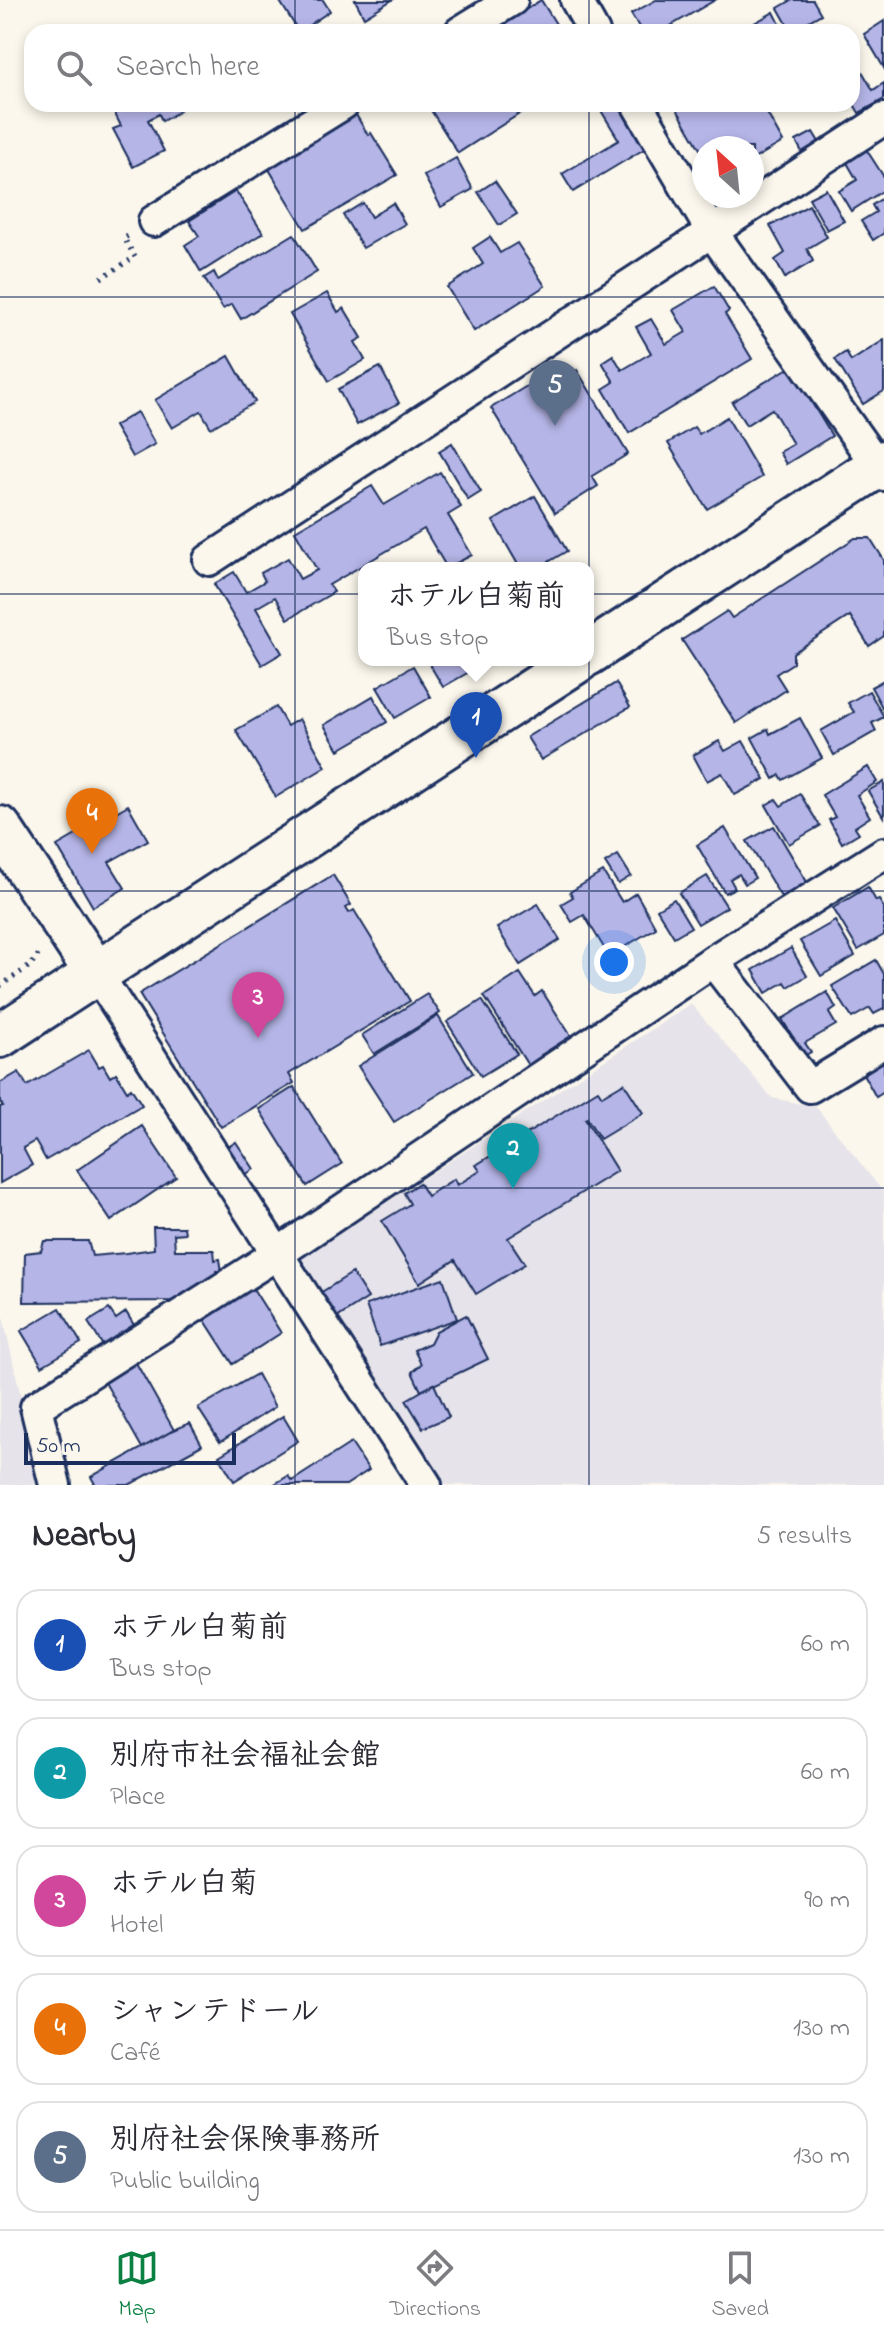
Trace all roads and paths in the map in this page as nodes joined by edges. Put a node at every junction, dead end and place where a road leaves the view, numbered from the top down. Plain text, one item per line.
1 (512, 0) edge
2 (576, 0) edge
3 (473, 24) edge
4 (590, 24) edge
5 (330, 112) edge
6 (642, 112) edge
7 (884, 119) edge
8 (154, 221) joint
9 (712, 232) junction
10 (101, 278) dead end
11 (882, 468) edge
12 (209, 560) dead end
13 (594, 650) edge
14 (570, 666) edge
15 (0, 828) edge
16 (884, 853) edge
17 (43, 946) dead end
18 (713, 961) junction
19 (97, 974) junction
20 (0, 986) edge
21 (0, 1036) edge
22 (884, 1042) edge
23 (277, 1254) junction
24 (55, 1485) edge
25 (426, 1485) edge

1 - 3 street
2 - 4 street
5 - 8 street
6 - 9 street
7 - 9 street
8 - 10 path
9 - 11 street
9 - 12 street
11 - 13 street
14 - 19 street
15 - 19 street
16 - 18 street
17 - 20 path
18 - 22 street
18 - 23 street
19 - 21 street
19 - 23 street
23 - 24 street
23 - 25 street

